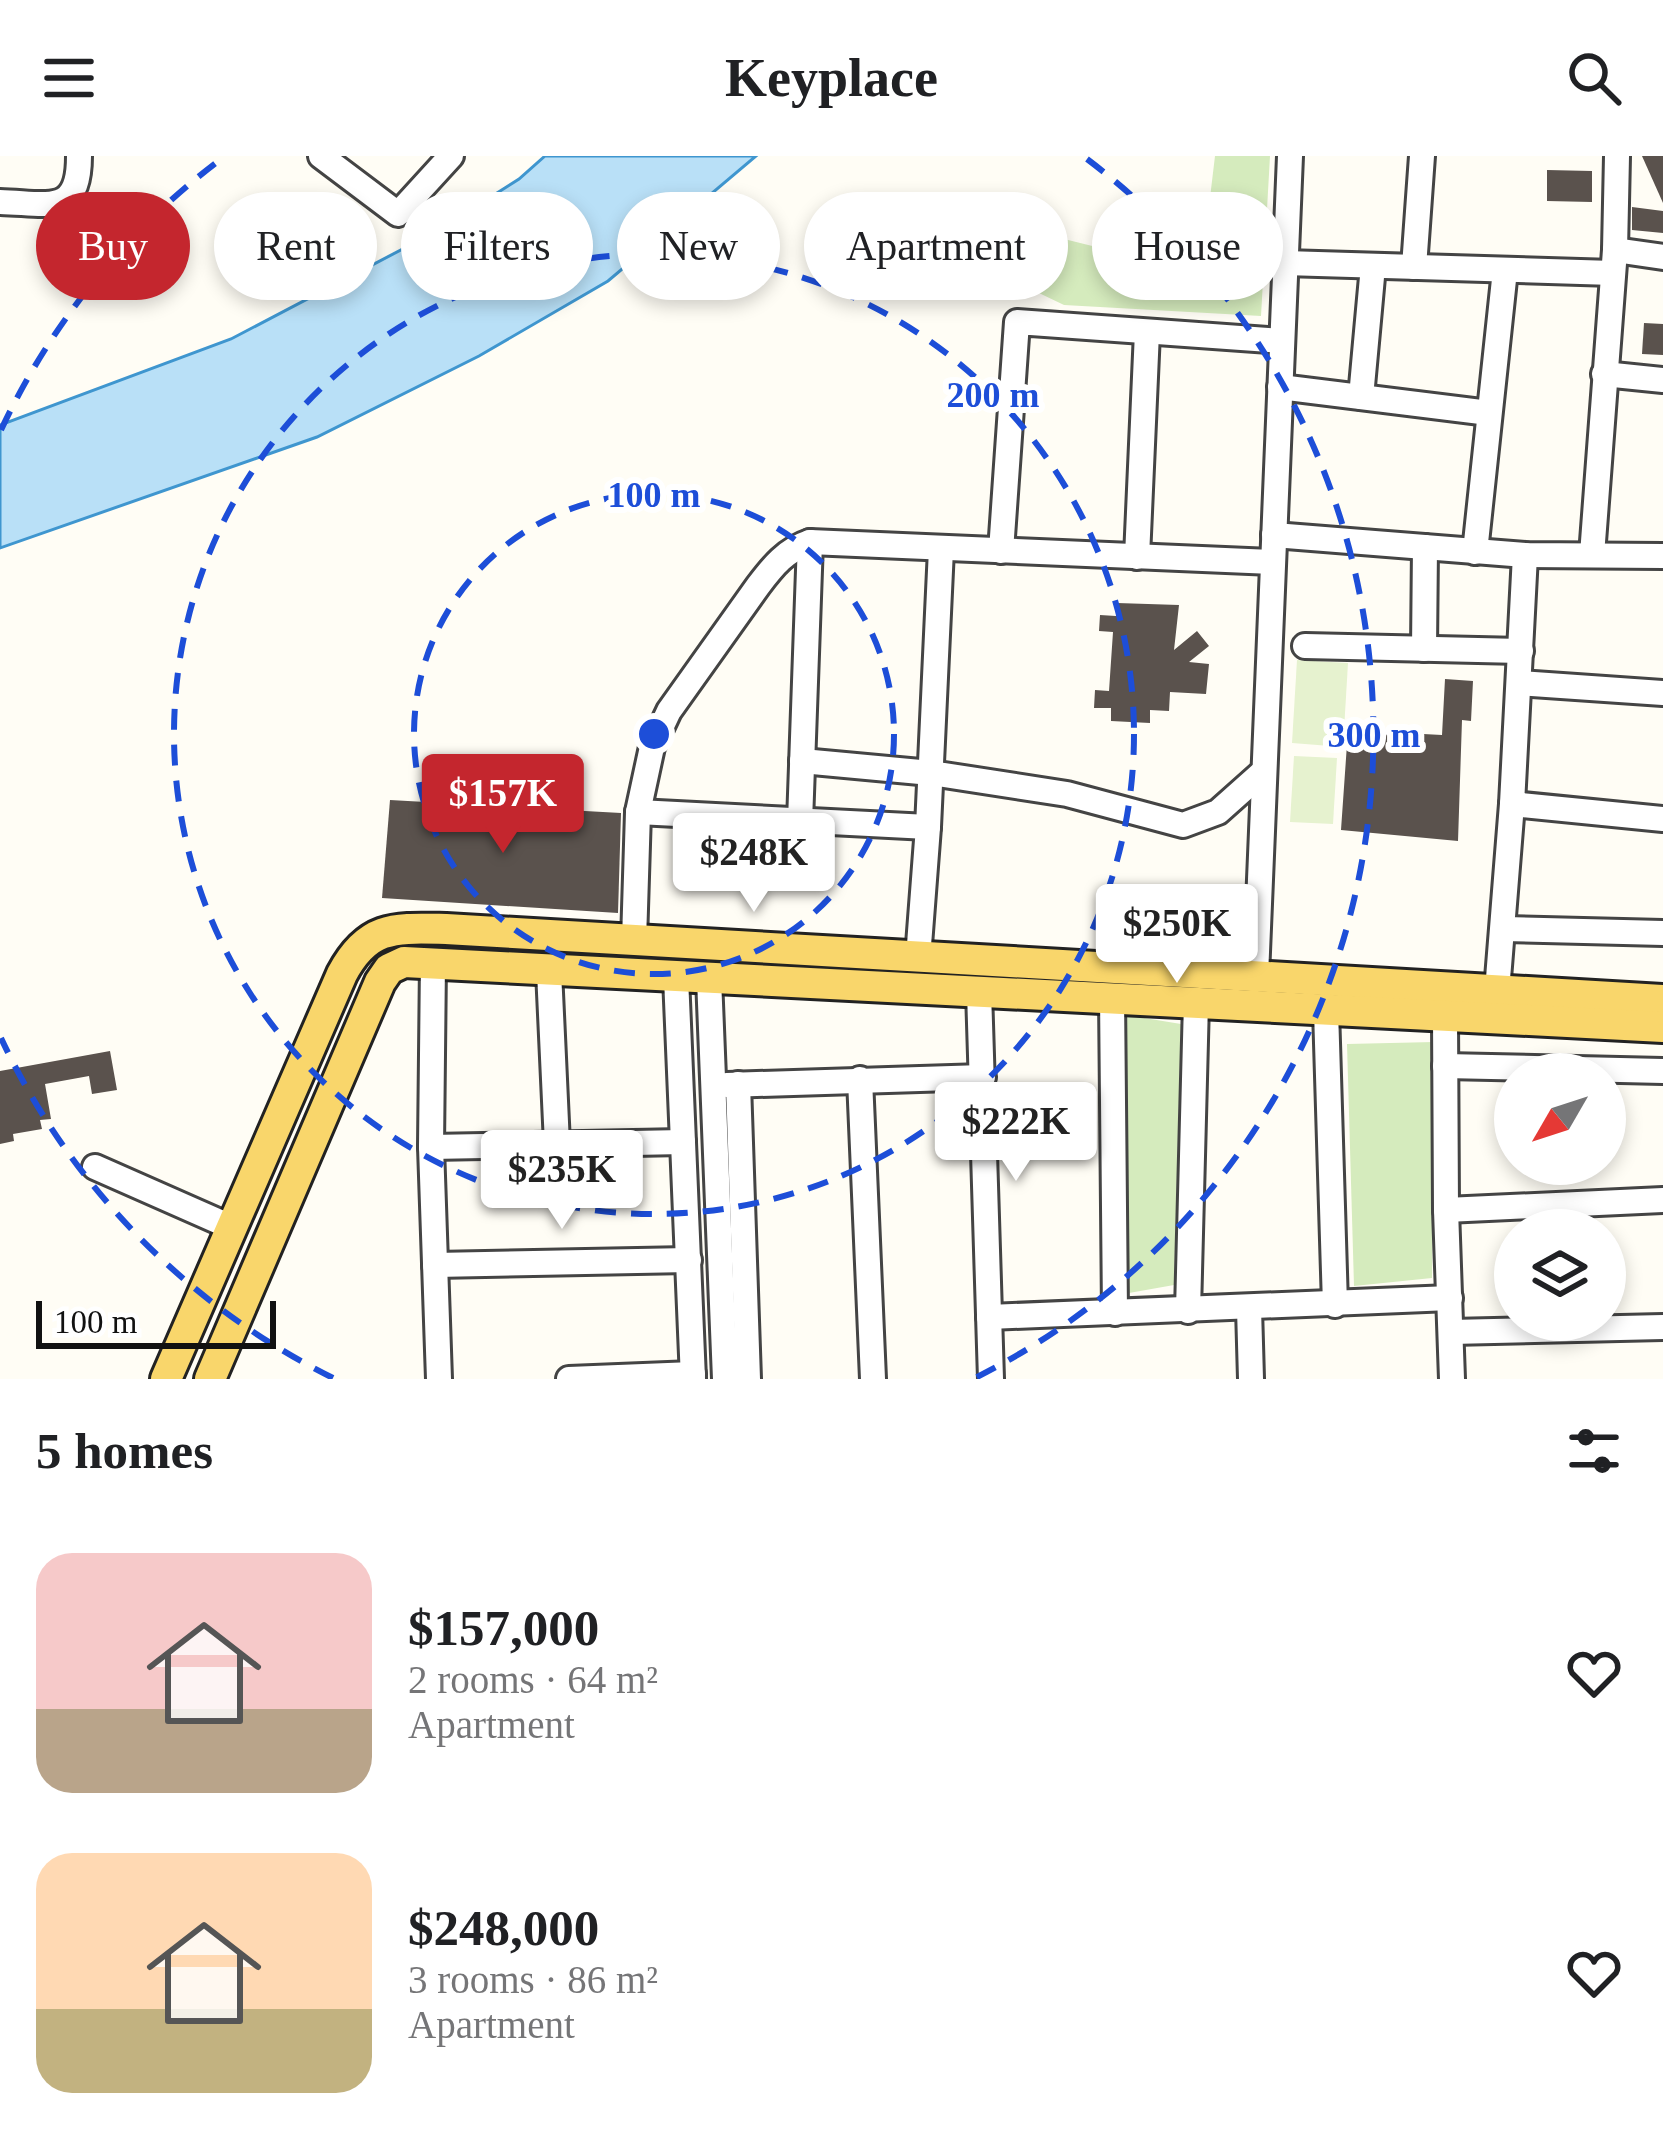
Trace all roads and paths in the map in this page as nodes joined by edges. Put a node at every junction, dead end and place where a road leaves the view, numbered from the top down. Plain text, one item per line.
1 (79, 156) edge
2 (321, 156) edge
3 (451, 156) edge
4 (1290, 156) edge
5 (1422, 156) edge
6 (1617, 156) edge
7 (0, 202) edge
8 (1663, 257) edge
9 (1614, 262) junction
10 (1285, 263) junction
11 (1373, 266) junction
12 (1414, 267) junction
13 (1504, 270) junction
14 (1147, 332) junction
15 (1282, 341) junction
16 (1604, 374) junction
17 (1663, 380) edge
18 (1280, 387) junction
19 (1361, 397) junction
20 (1489, 413) junction
21 (1274, 535) junction
22 (810, 542) junction
23 (1425, 548) junction
24 (940, 549) junction
25 (1001, 551) junction
26 (1475, 552) junction
27 (1525, 555) junction
28 (1592, 555) junction
29 (1136, 556) junction
30 (1663, 556) edge
31 (1273, 562) junction
32 (1305, 646) dead end
33 (1424, 649) junction
34 (1521, 651) junction
35 (1520, 683) junction
36 (1663, 693) edge
37 (802, 761) junction
38 (1264, 771) junction
39 (931, 773) junction
40 (1512, 805) junction
41 (1663, 808) edge
42 (638, 812) junction
43 (1662, 819) edge
44 (800, 822) junction
45 (928, 827) junction
46 (1504, 929) junction
47 (1663, 933) edge
48 (619, 940) junction
49 (918, 958) junction
50 (433, 962) junction
51 (549, 970) junction
52 (602, 975) junction
53 (1256, 976) junction
54 (676, 977) junction
55 (709, 978) junction
56 (1130, 987) junction
57 (980, 991) junction
58 (1496, 992) junction
59 (1663, 1000) edge
60 (1196, 1002) junction
61 (1326, 1010) junction
62 (1445, 1017) junction
63 (1663, 1027) edge
64 (1445, 1066) junction
65 (1663, 1071) edge
66 (982, 1077) junction
67 (860, 1079) junction
68 (726, 1085) junction
69 (683, 1142) junction
70 (557, 1144) junction
71 (431, 1147) junction
72 (95, 1167) dead end
73 (1663, 1200) edge
74 (1445, 1210) junction
75 (231, 1227) junction
76 (689, 1260) junction
77 (436, 1264) junction
78 (1450, 1298) junction
79 (1335, 1304) junction
80 (1249, 1308) junction
81 (1188, 1310) junction
82 (1115, 1313) junction
83 (989, 1317) junction
84 (1663, 1327) edge
85 (1450, 1332) junction
86 (693, 1377) edge
87 (166, 1379) edge
88 (210, 1379) edge
89 (440, 1379) edge
90 (569, 1379) edge
91 (725, 1379) edge
92 (748, 1379) edge
93 (873, 1379) edge
94 (991, 1379) edge
95 (1251, 1379) edge
96 (1452, 1379) edge

1 - 7 street
2 - 3 street
4 - 10 street
5 - 12 street
6 - 9 street
8 - 9 street
9 - 13 street
9 - 16 street
10 - 11 street
10 - 15 street
11 - 12 street
11 - 19 street
12 - 13 street
13 - 20 street
14 - 15 street
14 - 25 street
14 - 29 street
15 - 18 street
16 - 17 street
16 - 28 street
18 - 19 street
18 - 21 street
19 - 20 street
20 - 26 street
21 - 23 street
21 - 31 street
22 - 24 street
22 - 37 street
22 - 42 street
23 - 26 street
23 - 33 street
24 - 25 street
24 - 39 street
25 - 29 street
26 - 27 street
27 - 28 street
27 - 34 street
28 - 30 street
29 - 31 street
31 - 38 street
32 - 33 street
33 - 34 street
34 - 35 street
35 - 36 street
35 - 40 street
37 - 39 street
37 - 44 street
38 - 39 street
38 - 53 street
39 - 45 street
40 - 43 street
40 - 46 street
41 - 43 street
42 - 44 street
42 - 48 street
44 - 45 street
45 - 49 street
46 - 47 street
46 - 58 street
48 - 49 main road
48 - 52 main road
48 - 75 main road
49 - 56 main road
50 - 51 main road
50 - 71 street
50 - 88 main road
51 - 52 main road
51 - 70 street
52 - 54 main road
53 - 56 main road
53 - 58 main road
54 - 55 main road
54 - 69 street
55 - 57 main road
55 - 68 street
56 - 57 main road
56 - 60 main road
56 - 82 street
57 - 66 street
58 - 59 main road
60 - 61 main road
60 - 81 street
61 - 62 main road
61 - 79 street
62 - 63 main road
62 - 64 street
64 - 65 street
64 - 74 street
66 - 67 street
66 - 83 street
67 - 68 street
67 - 93 street
68 - 91 street
68 - 92 street
69 - 70 street
69 - 76 street
70 - 71 street
71 - 77 street
72 - 75 street
73 - 74 street
74 - 78 street
75 - 87 main road
76 - 77 street
76 - 86 street
77 - 89 street
78 - 79 street
78 - 85 street
79 - 80 street
80 - 81 street
80 - 95 street
81 - 82 street
82 - 83 street
83 - 94 street
84 - 85 street
85 - 96 street
86 - 90 street

